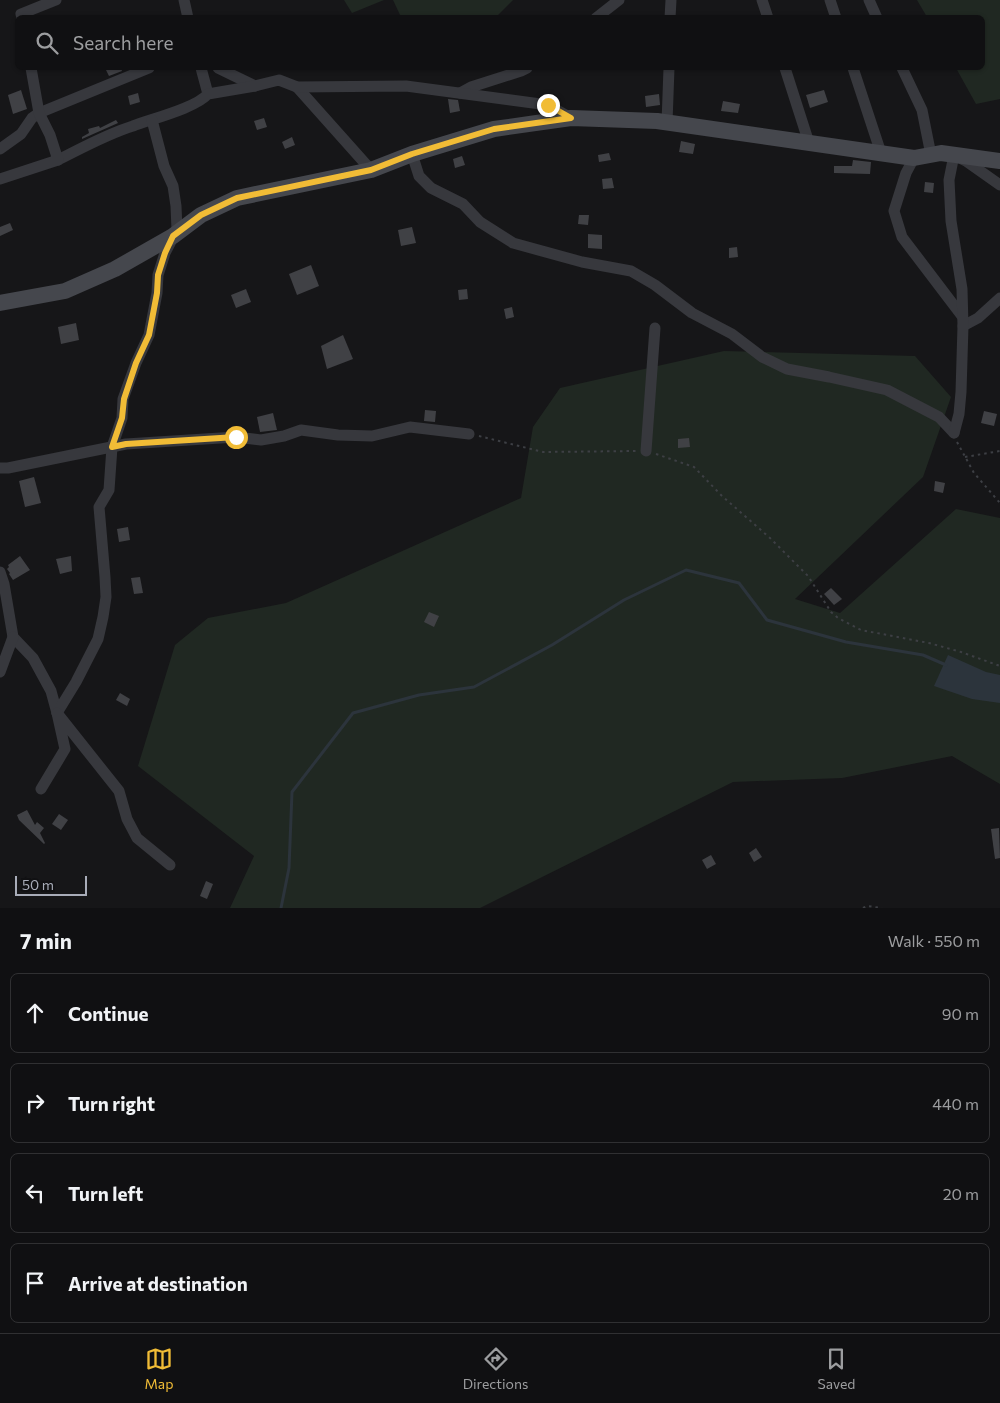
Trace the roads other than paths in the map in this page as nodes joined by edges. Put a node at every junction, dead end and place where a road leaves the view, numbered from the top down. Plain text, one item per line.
1 (56, 0) edge
2 (184, 0) edge
3 (619, 0) edge
4 (671, 0) edge
5 (762, 0) edge
6 (830, 0) edge
7 (869, 0) edge
8 (21, 15) edge
9 (187, 15) edge
10 (600, 15) edge
11 (670, 15) edge
12 (767, 15) edge
13 (835, 15) edge
14 (876, 15) edge
15 (31, 70) edge
16 (145, 70) edge
17 (202, 70) edge
18 (222, 70) edge
19 (523, 70) edge
20 (669, 70) edge
21 (786, 70) edge
22 (854, 70) edge
23 (903, 70) edge
24 (255, 86) junction
25 (297, 87) junction
26 (208, 94) junction
27 (460, 94) junction
28 (39, 113) junction
29 (571, 118) junction
30 (152, 120) junction
31 (667, 123) junction
32 (809, 143) junction
33 (0, 149) edge
34 (881, 153) junction
35 (412, 154) junction
36 (931, 155) junction
37 (954, 155) junction
38 (914, 158) junction
39 (58, 160) junction
40 (1000, 161) edge
41 (371, 170) junction
42 (0, 180) edge
43 (1000, 185) edge
44 (173, 236) junction
45 (1000, 298) edge
46 (0, 303) edge
47 (962, 321) junction
48 (655, 328) dead end
49 (469, 434) road end
50 (112, 447) junction
51 (646, 450) road end
52 (0, 468) edge
53 (0, 572) edge
54 (13, 637) junction
55 (0, 672) edge
56 (57, 713) junction
57 (41, 789) dead end
58 (170, 865) dead end

1 - 8 street
2 - 9 street
3 - 10 street
4 - 11 street
5 - 12 street
6 - 13 street
7 - 14 street
15 - 28 street
16 - 28 street
17 - 26 street
18 - 24 street
19 - 27 street
20 - 31 street
21 - 32 street
22 - 34 street
23 - 36 street
24 - 25 street
24 - 26 street
25 - 27 street
25 - 41 street
26 - 30 street
27 - 29 street
28 - 33 street
28 - 39 street
29 - 31 street
29 - 35 street
30 - 39 street
30 - 44 street
31 - 32 street
32 - 34 street
34 - 38 street
35 - 41 street
35 - 47 street
36 - 37 street
36 - 38 street
37 - 40 street
37 - 43 street
37 - 47 street
38 - 47 street
39 - 42 street
41 - 44 street
44 - 46 street
44 - 50 street
45 - 47 street
48 - 51 street
49 - 50 street
50 - 52 street
50 - 56 street
53 - 54 street
54 - 55 street
54 - 56 street
56 - 57 street
56 - 58 street

